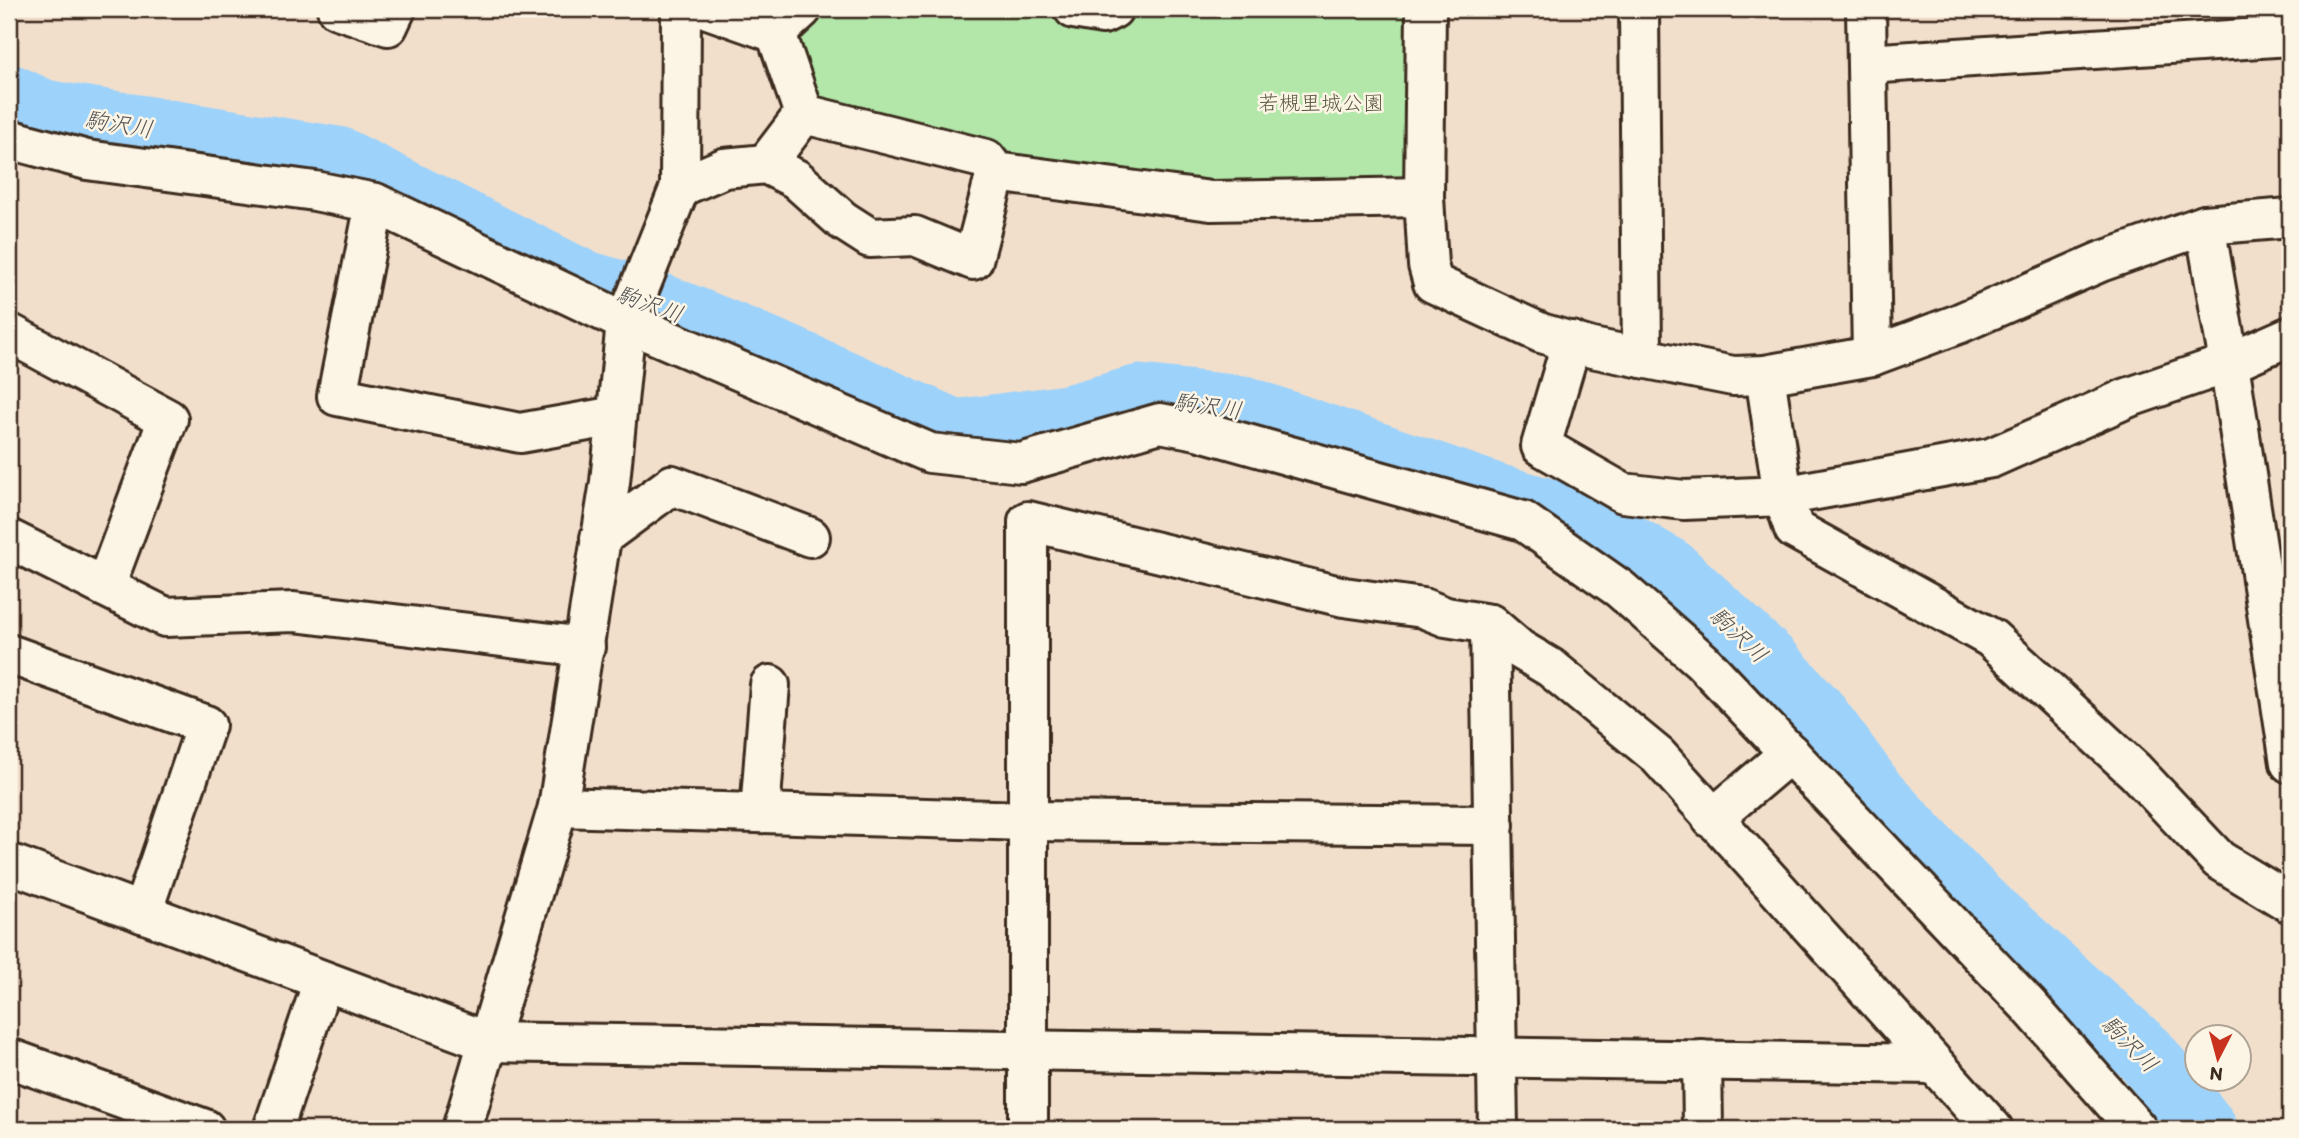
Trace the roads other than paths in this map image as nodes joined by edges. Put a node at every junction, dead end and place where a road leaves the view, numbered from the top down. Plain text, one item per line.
1 (337, 9) edge
2 (396, 9) edge
3 (681, 9) edge
4 (708, 9) edge
5 (1074, 9) edge
6 (1113, 9) edge
7 (1426, 9) edge
8 (1639, 9) edge
9 (1866, 9) edge
10 (789, 21) edge
11 (2290, 36) edge
12 (1867, 64) junction
13 (804, 114) junction
14 (9, 139) edge
15 (766, 164) junction
16 (996, 172) junction
17 (680, 187) junction
18 (1424, 197) junction
19 (376, 202) junction
20 (2290, 218) edge
21 (2205, 225) junction
22 (626, 322) junction
23 (9, 333) edge
24 (2290, 336) edge
25 (1572, 341) junction
26 (1872, 356) junction
27 (1642, 358) junction
28 (2230, 363) junction
29 (1765, 375) junction
30 (616, 416) junction
31 (1021, 463) junction
32 (1783, 496) junction
33 (1028, 521) junction
34 (810, 537) dead end
35 (600, 538) junction
36 (9, 539) edge
37 (105, 587) junction
38 (1490, 624) junction
39 (585, 647) junction
40 (9, 654) edge
41 (770, 685) dead end
42 (1790, 753) junction
43 (2290, 763) edge
44 (558, 807) junction
45 (760, 812) junction
46 (1712, 819) junction
47 (1027, 821) junction
48 (1494, 825) junction
49 (9, 863) edge
50 (2290, 903) edge
51 (142, 913) junction
52 (323, 981) junction
53 (488, 1042) junction
54 (1029, 1048) junction
55 (9, 1058) edge
56 (1499, 1058) junction
57 (1702, 1060) junction
58 (1932, 1064) junction
59 (205, 1129) edge
60 (273, 1129) edge
61 (462, 1129) edge
62 (1028, 1129) edge
63 (1498, 1129) edge
64 (1703, 1129) edge
65 (1993, 1129) edge
66 (2137, 1129) edge

1 - 2 street
3 - 17 street
4 - 10 street
5 - 6 street
7 - 18 street
8 - 27 street
9 - 12 street
10 - 13 street
11 - 12 street
12 - 26 street
13 - 15 street
13 - 16 street
14 - 19 street
15 - 16 street
15 - 17 street
16 - 18 street
17 - 22 street
18 - 25 street
19 - 22 street
19 - 30 street
20 - 21 street
21 - 26 street
21 - 28 street
22 - 30 street
22 - 31 street
23 - 37 street
24 - 28 street
25 - 27 street
25 - 32 street
26 - 29 street
27 - 29 street
28 - 32 street
28 - 43 street
29 - 32 street
30 - 35 street
31 - 33 street
31 - 42 street
32 - 50 street
33 - 38 street
33 - 47 street
34 - 35 street
35 - 39 street
36 - 37 street
37 - 39 street
38 - 46 street
38 - 48 street
39 - 44 street
40 - 51 street
41 - 45 street
42 - 46 street
42 - 66 street
44 - 45 street
44 - 53 street
45 - 47 street
46 - 58 street
47 - 48 street
47 - 54 street
48 - 56 street
49 - 51 street
51 - 52 street
52 - 53 street
52 - 60 street
53 - 54 street
53 - 61 street
54 - 56 street
54 - 62 street
55 - 59 street
56 - 57 street
56 - 63 street
57 - 58 street
57 - 64 street
58 - 65 street

